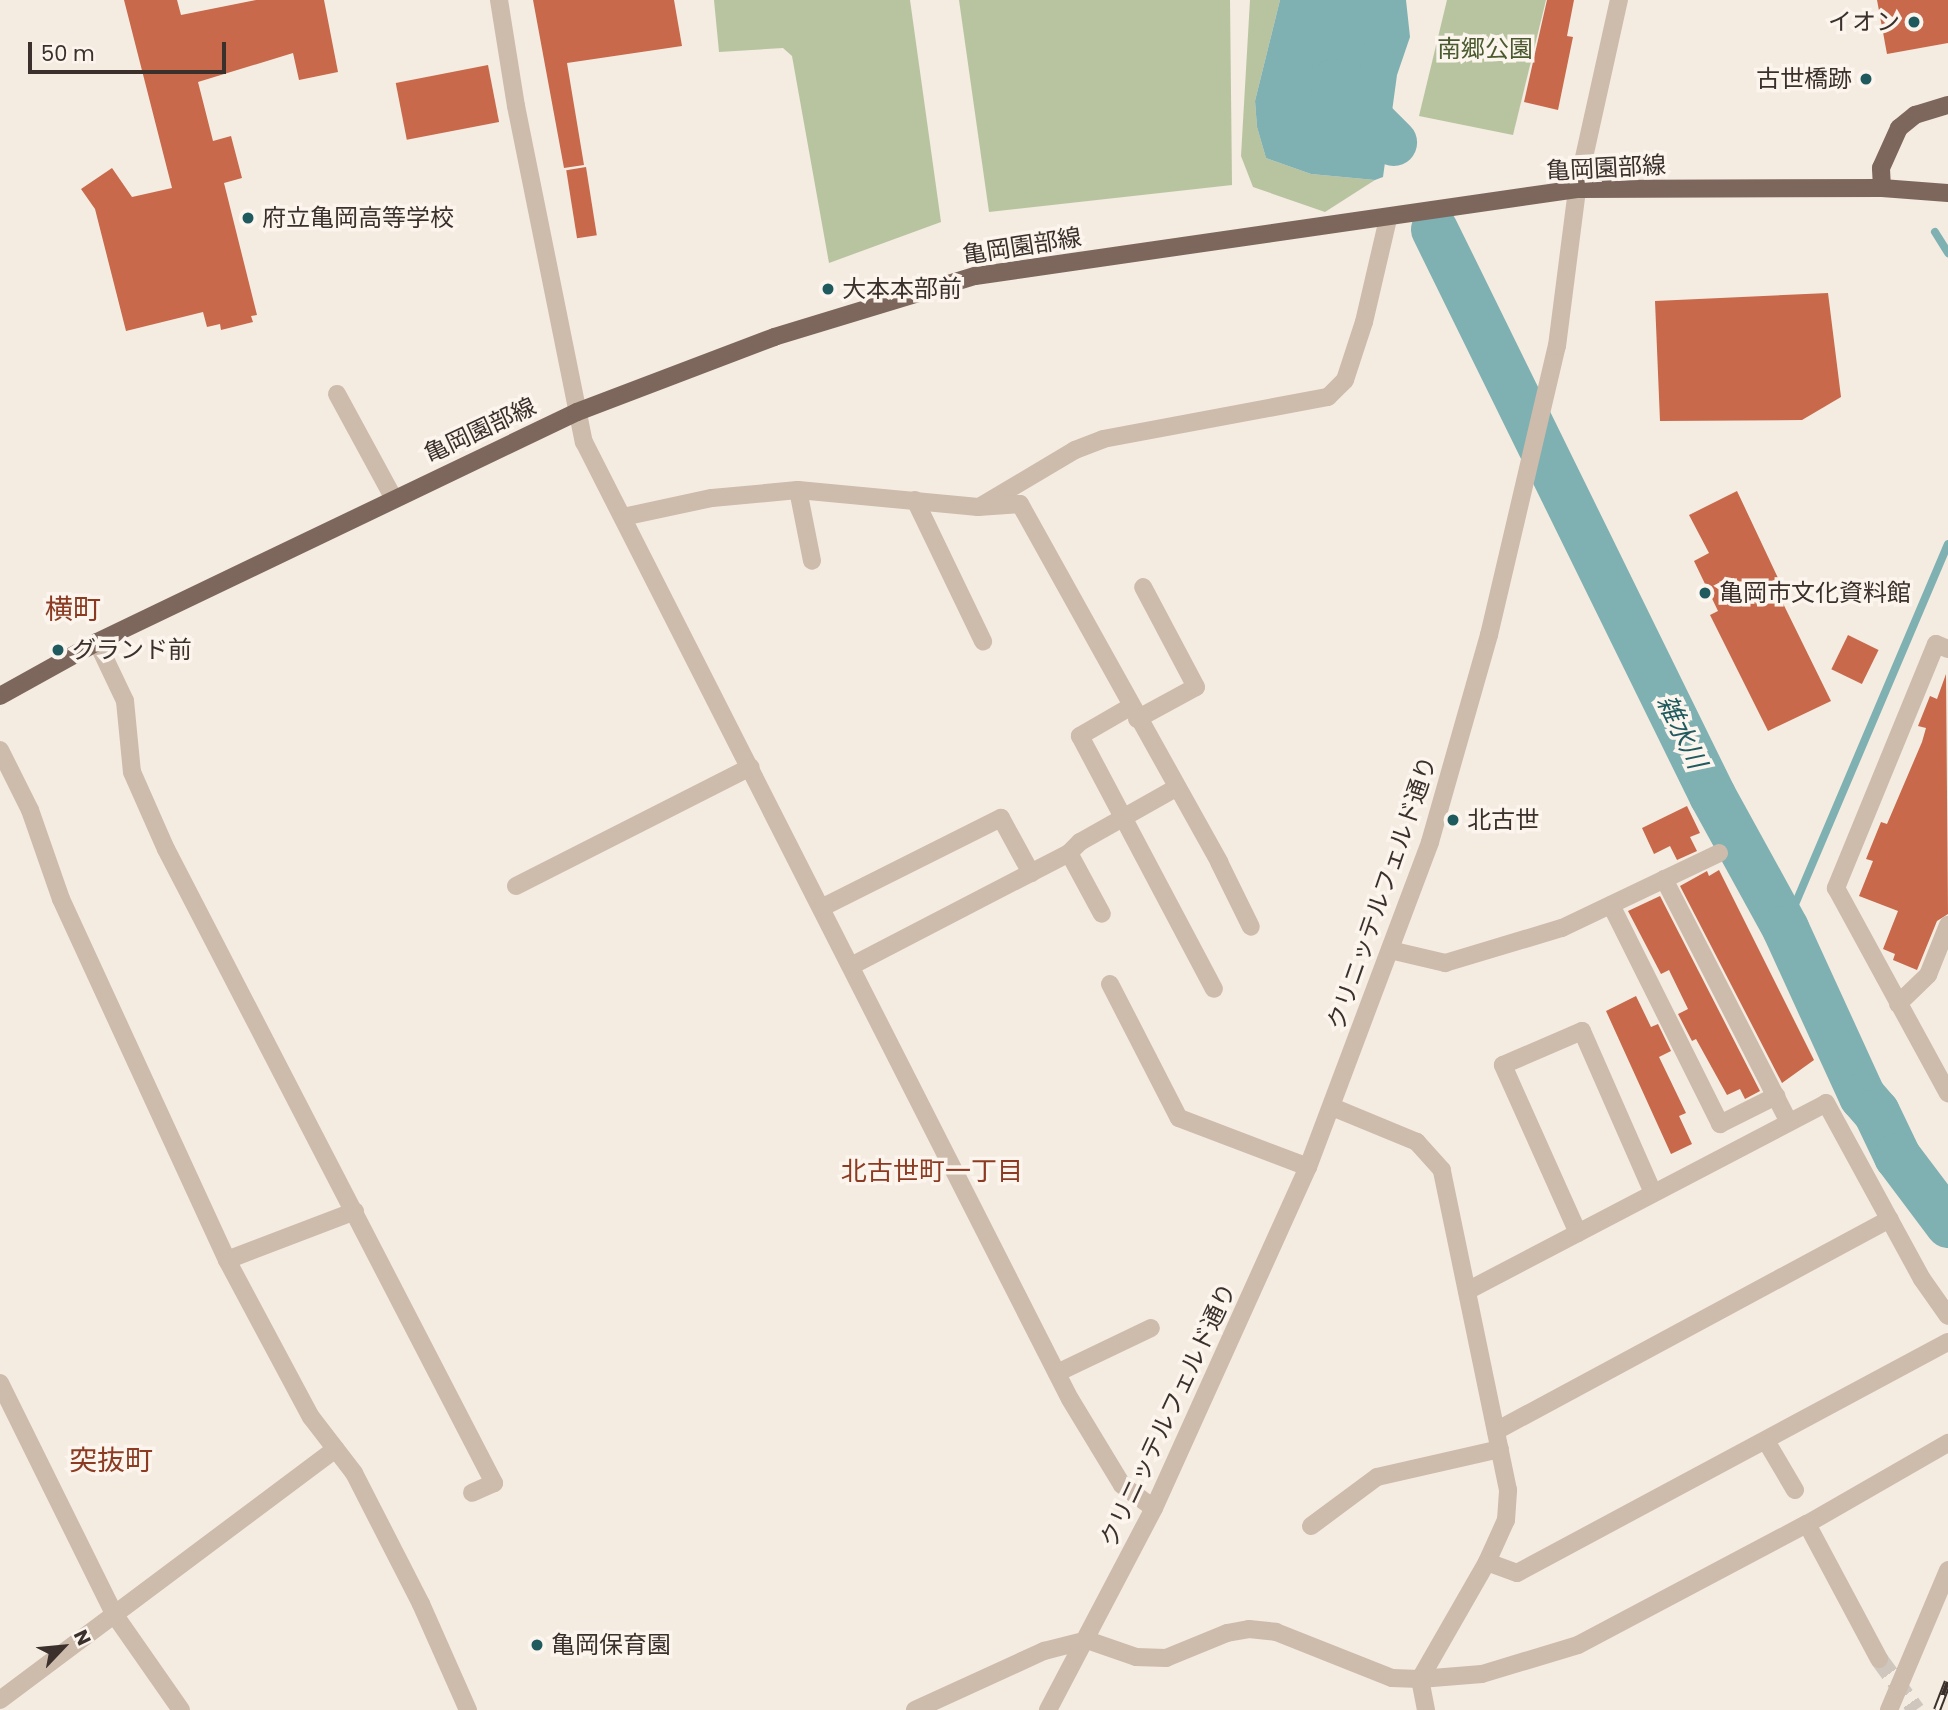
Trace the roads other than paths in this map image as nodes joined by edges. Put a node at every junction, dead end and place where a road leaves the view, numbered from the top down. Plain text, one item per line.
1 (499, 0) edge
2 (1619, 0) edge
3 (1948, 105) edge
4 (1882, 188) junction
5 (1577, 189) junction
6 (1948, 193) edge
7 (1388, 219) junction
8 (337, 394) dead end
9 (578, 412) junction
10 (798, 490) junction
11 (393, 497) junction
12 (915, 500) junction
13 (978, 508) junction
14 (623, 517) junction
15 (812, 561) dead end
16 (1143, 587) dead end
17 (983, 640) dead end
18 (97, 642) junction
19 (1948, 649) edge
20 (0, 696) edge
21 (1133, 713) junction
22 (0, 750) edge
23 (751, 767) junction
24 (1176, 788) junction
25 (1123, 817) junction
26 (1069, 853) junction
27 (1719, 853) dead end
28 (1031, 873) junction
29 (1664, 879) junction
30 (516, 886) dead end
31 (1611, 905) junction
32 (823, 907) junction
33 (1102, 914) dead end
34 (1948, 925) edge
35 (1251, 927) dead end
36 (1390, 950) junction
37 (853, 965) junction
38 (1110, 984) dead end
39 (1214, 989) dead end
40 (1898, 1004) junction
41 (1948, 1093) edge
42 (1776, 1096) junction
43 (1332, 1107) junction
44 (1789, 1122) junction
45 (1308, 1167) junction
46 (1653, 1194) junction
47 (355, 1211) junction
48 (1890, 1219) junction
49 (1578, 1233) junction
50 (227, 1260) junction
51 (1467, 1291) junction
52 (1948, 1316) edge
53 (1151, 1328) dead end
54 (1948, 1342) edge
55 (1056, 1373) junction
56 (0, 1383) edge
57 (1496, 1431) junction
58 (1766, 1441) junction
59 (1948, 1443) edge
60 (335, 1449) junction
61 (1500, 1449) junction
62 (1795, 1490) dead end
63 (472, 1493) dead end
64 (1154, 1508) junction
65 (1807, 1524) junction
66 (1311, 1526) dead end
67 (1487, 1563) junction
68 (1948, 1570) edge
69 (114, 1614) junction
70 (1087, 1640) junction
71 (1879, 1658) tunnel mouth
72 (1420, 1679) junction
73 (0, 1700) edge
74 (181, 1710) edge
75 (468, 1710) edge
76 (915, 1710) edge
77 (1048, 1710) edge
78 (1426, 1710) edge
79 (1889, 1710) edge

1 - 9 street
2 - 5 street, クリニッテルフェルド通り
3 - 4 main road
4 - 5 main road, 亀岡園部線
4 - 6 main road, 亀岡園部線
5 - 7 main road, 亀岡園部線
5 - 36 street, クリニッテルフェルド通り
7 - 9 main road, 亀岡園部線
7 - 13 street
8 - 11 street
9 - 11 main road, 亀岡園部線
9 - 14 street
10 - 12 street
10 - 14 street
10 - 15 street
11 - 18 main road, 亀岡園部線
12 - 13 street
12 - 17 street
13 - 21 street
14 - 23 street
16 - 21 street
18 - 20 main road, 亀岡園部線
18 - 47 street
19 - 40 street
21 - 24 street
21 - 25 street
22 - 50 street
23 - 30 street
23 - 32 street
24 - 25 street
24 - 35 street
25 - 26 street
25 - 39 street
26 - 28 street
26 - 33 street
27 - 29 street
28 - 32 street
28 - 37 street
29 - 31 street
29 - 42 street
31 - 36 street
31 - 42 street
32 - 37 street
34 - 40 street
36 - 43 street, クリニッテルフェルド通り
37 - 55 street
38 - 45 street
40 - 41 street
42 - 44 street
43 - 45 street, クリニッテルフェルド通り
43 - 51 street
44 - 46 street
44 - 48 street
45 - 64 street, クリニッテルフェルド通り
46 - 49 street
46 - 49 street
47 - 50 street
47 - 63 street
48 - 52 street
48 - 57 street
49 - 51 street
50 - 60 street
51 - 57 street
53 - 55 street
54 - 58 street
55 - 64 street
56 - 69 street
57 - 61 street
58 - 62 street
58 - 67 street
59 - 65 street
60 - 69 street
60 - 75 street
61 - 66 street
61 - 67 street
64 - 70 street, クリニッテルフェルド通り
65 - 71 street
65 - 72 street
67 - 72 street
68 - 79 street
69 - 73 street
69 - 74 street
70 - 72 street
70 - 76 street
70 - 77 street, クリニッテルフェルド通り
72 - 78 street

